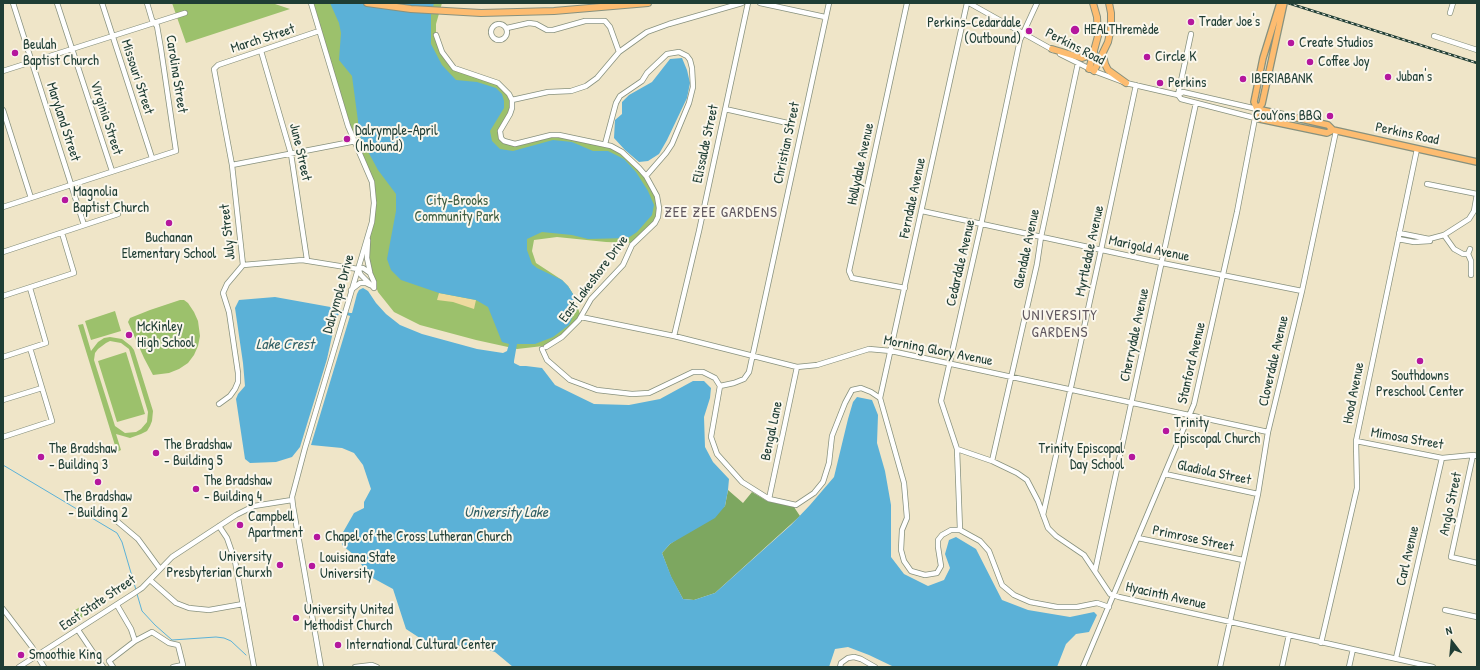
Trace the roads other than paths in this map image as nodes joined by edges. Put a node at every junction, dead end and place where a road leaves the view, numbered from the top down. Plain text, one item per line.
1 (13, 3) edge
2 (57, 3) edge
3 (102, 3) edge
4 (147, 3) edge
5 (310, 3) edge
6 (367, 3) edge
7 (648, 3) edge
8 (742, 3) edge
9 (748, 3) edge
10 (760, 3) edge
11 (828, 3) edge
12 (907, 3) edge
13 (968, 3) edge
14 (1037, 3) edge
15 (1093, 3) edge
16 (1109, 3) edge
17 (1280, 3) edge
18 (1284, 3) edge
19 (1453, 3) edge
20 (1450, 12) dead end
21 (185, 13) dead end
22 (825, 17) junction
23 (154, 23) junction
24 (507, 28) dead end
25 (319, 31) junction
26 (1023, 33) junction
27 (1191, 34) dead end
28 (436, 35) dead end
29 (112, 36) junction
30 (1434, 36) dead end
31 (72, 49) junction
32 (1052, 49) junction
33 (1094, 50) junction
34 (1477, 50) edge
35 (261, 51) junction
36 (619, 52) junction
37 (1103, 54) junction
38 (32, 62) junction
39 (1078, 64) junction
40 (214, 68) joint
41 (1091, 70) junction
42 (3, 71) edge
43 (1126, 83) junction
44 (1136, 85) junction
45 (1178, 95) junction
46 (512, 100) junction
47 (1196, 103) junction
48 (725, 109) junction
49 (1257, 109) junction
50 (3, 110) edge
51 (1255, 118) junction
52 (792, 124) dead end
53 (1334, 131) junction
54 (356, 141) junction
55 (605, 144) junction
56 (1417, 149) junction
57 (291, 154) junction
58 (152, 158) junction
59 (1477, 162) edge
60 (232, 165) junction
61 (112, 171) junction
62 (646, 176) junction
63 (1427, 184) dead end
64 (71, 185) junction
65 (1477, 194) edge
66 (31, 198) junction
67 (3, 207) edge
68 (922, 211) junction
69 (118, 214) dead end
70 (981, 225) junction
71 (84, 226) junction
72 (62, 233) junction
73 (1399, 233) junction
74 (368, 235) junction
75 (1444, 235) junction
76 (1041, 237) junction
77 (1437, 238) junction
78 (1398, 239) junction
79 (1470, 249) dead end
80 (1102, 250) junction
81 (3, 252) edge
82 (1468, 254) junction
83 (308, 260) junction
84 (1162, 263) junction
85 (243, 265) junction
86 (358, 269) junction
87 (1471, 275) dead end
88 (371, 276) junction
89 (1223, 276) junction
90 (372, 286) junction
91 (30, 288) junction
92 (905, 288) junction
93 (351, 290) junction
94 (1302, 292) junction
95 (3, 296) edge
96 (581, 317) junction
97 (674, 336) junction
98 (30, 348) junction
99 (891, 351) junction
100 (3, 357) edge
101 (752, 357) junction
102 (950, 363) junction
103 (797, 368) junction
104 (1010, 376) junction
105 (720, 386) junction
106 (42, 388) junction
107 (1070, 390) junction
108 (880, 398) junction
109 (3, 400) edge
110 (1131, 402) junction
111 (219, 404) dead end
112 (1190, 415) junction
113 (1268, 432) junction
114 (3, 437) edge
115 (1356, 441) junction
116 (957, 450) junction
117 (1475, 456) edge
118 (1442, 458) junction
119 (992, 461) junction
120 (1166, 474) junction
121 (1258, 494) junction
122 (769, 499) junction
123 (292, 500) junction
124 (1043, 516) junction
125 (112, 517) dead end
126 (219, 526) junction
127 (960, 530) junction
128 (1138, 538) junction
129 (1243, 560) junction
130 (1477, 563) edge
131 (160, 569) junction
132 (1095, 571) junction
133 (150, 580) junction
134 (1114, 595) junction
135 (243, 604) junction
136 (117, 605) junction
137 (1109, 607) junction
138 (3, 608) edge
139 (1445, 610) dead end
140 (1477, 617) edge
141 (1230, 622) junction
142 (78, 630) junction
143 (1289, 635) junction
144 (135, 641) junction
145 (1321, 642) junction
146 (1353, 649) junction
147 (37, 656) junction
148 (1396, 658) junction
149 (1416, 665) edge
150 (19, 667) edge
151 (44, 667) edge
152 (102, 667) edge
153 (113, 667) edge
154 (173, 667) edge
155 (254, 667) edge
156 (321, 667) edge
157 (355, 667) edge
158 (377, 667) edge
159 (840, 667) edge
160 (875, 667) edge
161 (1083, 667) edge
162 (1220, 667) edge
163 (1282, 667) edge
164 (1349, 667) edge
165 (1433, 667) edge

1 - 38 street, Maryland Street
2 - 31 street, Virginia Street
3 - 29 street, Missouri Street
4 - 23 street, Carolina Street
5 - 25 street, Dalrymple Drive
6 - 7 highway
8 - 36 street
9 - 48 street, Elissalde Street
10 - 22 street
11 - 22 street, Christian Street
12 - 92 street, Hollydale Avenue
13 - 26 street, Perkins Road
13 - 68 street, Ferndale Avenue
14 - 26 street, Cedardale Avenue
15 - 33 highway
16 - 37 highway
17 - 49 main road
18 - 49 main road
19 - 20 street
21 - 23 street
22 - 101 street, Christian Street
23 - 29 street
23 - 58 street, Carolina Street
24 - 36 street
25 - 35 street, March Street
25 - 54 street, Dalrymple Drive
26 - 32 street, Perkins Road
26 - 70 street, Cedardale Avenue
27 - 45 street
28 - 46 street
29 - 31 street
29 - 58 street, Missouri Street
30 - 34 street
31 - 38 street
31 - 61 street, Virginia Street
32 - 33 highway
32 - 39 street, Perkins Road
33 - 41 highway
35 - 40 street, March Street
35 - 57 street, June Street
36 - 46 street
37 - 41 highway
37 - 43 highway
38 - 42 street
38 - 64 street, Maryland Street
39 - 41 street, Perkins Road
39 - 76 street, Glendale Avenue
40 - 60 street, July Street
41 - 43 street, Perkins Road
43 - 44 street, Perkins Road
44 - 45 street, Perkins Road
44 - 80 street, Myrtledale Avenue
45 - 47 street, Perkins Road
45 - 49 street, Perkins Road
46 - 55 street, East Lakeshore Drive
47 - 51 street, Perkins Road
47 - 84 street, Cherrydale Avenue
48 - 52 street
48 - 97 street, Elissalde Street
49 - 51 main road
49 - 53 main road, Perkins Road
50 - 66 street
51 - 53 main road, Perkins Road
51 - 89 street, Stanford Avenue
53 - 56 main road, Perkins Road
53 - 94 street, Cloverdale Avenue
54 - 57 street
54 - 74 street, Dalrymple Drive
55 - 62 street, East Lakeshore Drive
55 - 62 street
56 - 59 main road, Perkins Road
56 - 73 street, Hood Avenue
57 - 60 street
57 - 83 street, June Street
58 - 61 street
60 - 85 street, July Street
61 - 64 street
62 - 96 street, East Lakeshore Drive
63 - 65 street
64 - 66 street
64 - 71 street, Maryland Street
65 - 75 street
66 - 67 street
68 - 70 street, Marigold Avenue
68 - 92 street, Ferndale Avenue
69 - 71 street
70 - 76 street, Marigold Avenue
70 - 102 street, Cedardale Avenue
71 - 72 street
72 - 81 street
72 - 91 street
73 - 77 street
73 - 78 street, Hood Avenue
74 - 86 street, Dalrymple Drive
74 - 88 street
75 - 77 street
75 - 82 street
76 - 80 street, Marigold Avenue
76 - 104 street, Glendale Avenue
77 - 78 street
78 - 115 street, Hood Avenue
79 - 82 street
80 - 84 street, Marigold Avenue
80 - 107 street, Myrtledale Avenue
82 - 87 street
83 - 85 street
83 - 86 street
84 - 89 street, Marigold Avenue
84 - 110 street, Cherrydale Avenue
85 - 111 street, July Street
86 - 88 street
86 - 90 street
86 - 93 street, Dalrymple Drive
88 - 90 street
89 - 94 street, Marigold Avenue
89 - 112 street, Stanford Avenue
90 - 93 street
91 - 95 street
91 - 98 street
92 - 99 street, Ferndale Avenue
93 - 123 street, Dalrymple Drive
94 - 113 street, Cloverdale Avenue
96 - 97 street, Morning Glory Avenue
96 - 105 street, East Lakeshore Drive
97 - 101 street, Morning Glory Avenue
98 - 100 street
98 - 106 street
99 - 102 street, Morning Glory Avenue
99 - 103 street, Morning Glory Avenue
99 - 108 street, Ferndale Avenue
101 - 103 street, Morning Glory Avenue
101 - 105 street, Christian Street
102 - 104 street, Morning Glory Avenue
102 - 116 street, Cedardale Avenue
103 - 122 street, Bengal Lane
104 - 107 street, Morning Glory Avenue
104 - 119 street, Glendale Avenue
105 - 122 street
106 - 109 street
106 - 114 street
107 - 110 street, Morning Glory Avenue
107 - 124 street, Myrtledale Avenue
108 - 122 street
108 - 127 street
110 - 112 street, Morning Glory Avenue
110 - 132 street, Cherrydale Avenue
112 - 113 street, Morning Glory Avenue
112 - 120 street, Stanford Avenue
113 - 121 street, Cloverdale Avenue
115 - 118 street, Mimosa Street
115 - 145 street, Hood Avenue
116 - 119 street, Hyacinth Avenue
116 - 127 street, Cedardale Avenue
117 - 118 street, Mimosa Street
117 - 130 street, Anglo Street
118 - 148 street, Carl Avenue
119 - 124 street, Hyacinth Avenue
120 - 121 street, Gladiola Street
120 - 128 street, Stanford Avenue
121 - 129 street, Cloverdale Avenue
123 - 126 street, East State Street
123 - 156 street, Dalrymple Drive
124 - 132 street, Hyacinth Avenue
125 - 131 street
126 - 131 street, East State Street
126 - 135 street
127 - 137 street
128 - 129 street, Primrose Street
128 - 134 street, Stanford Avenue
129 - 141 street, Cloverdale Avenue
131 - 133 street, East State Street
132 - 134 street, Hyacinth Avenue
133 - 135 street
133 - 136 street, East State Street
134 - 137 street, Stanford Avenue
134 - 141 street, Hyacinth Avenue
135 - 155 street
136 - 142 street, East State Street
136 - 144 street
137 - 161 street, Stanford Avenue
138 - 147 street
139 - 140 street
141 - 143 street, Hyacinth Avenue
141 - 162 street, Cloverdale Avenue
142 - 147 street, East State Street
142 - 152 street
143 - 145 street, Hyacinth Avenue
143 - 163 street
144 - 153 street
144 - 154 street
145 - 146 street, Hyacinth Avenue
146 - 148 street, Hyacinth Avenue
146 - 164 street
147 - 150 street, East State Street
147 - 151 street
148 - 149 street, Hyacinth Avenue
149 - 165 street, Hyacinth Avenue
157 - 158 street
159 - 160 street

